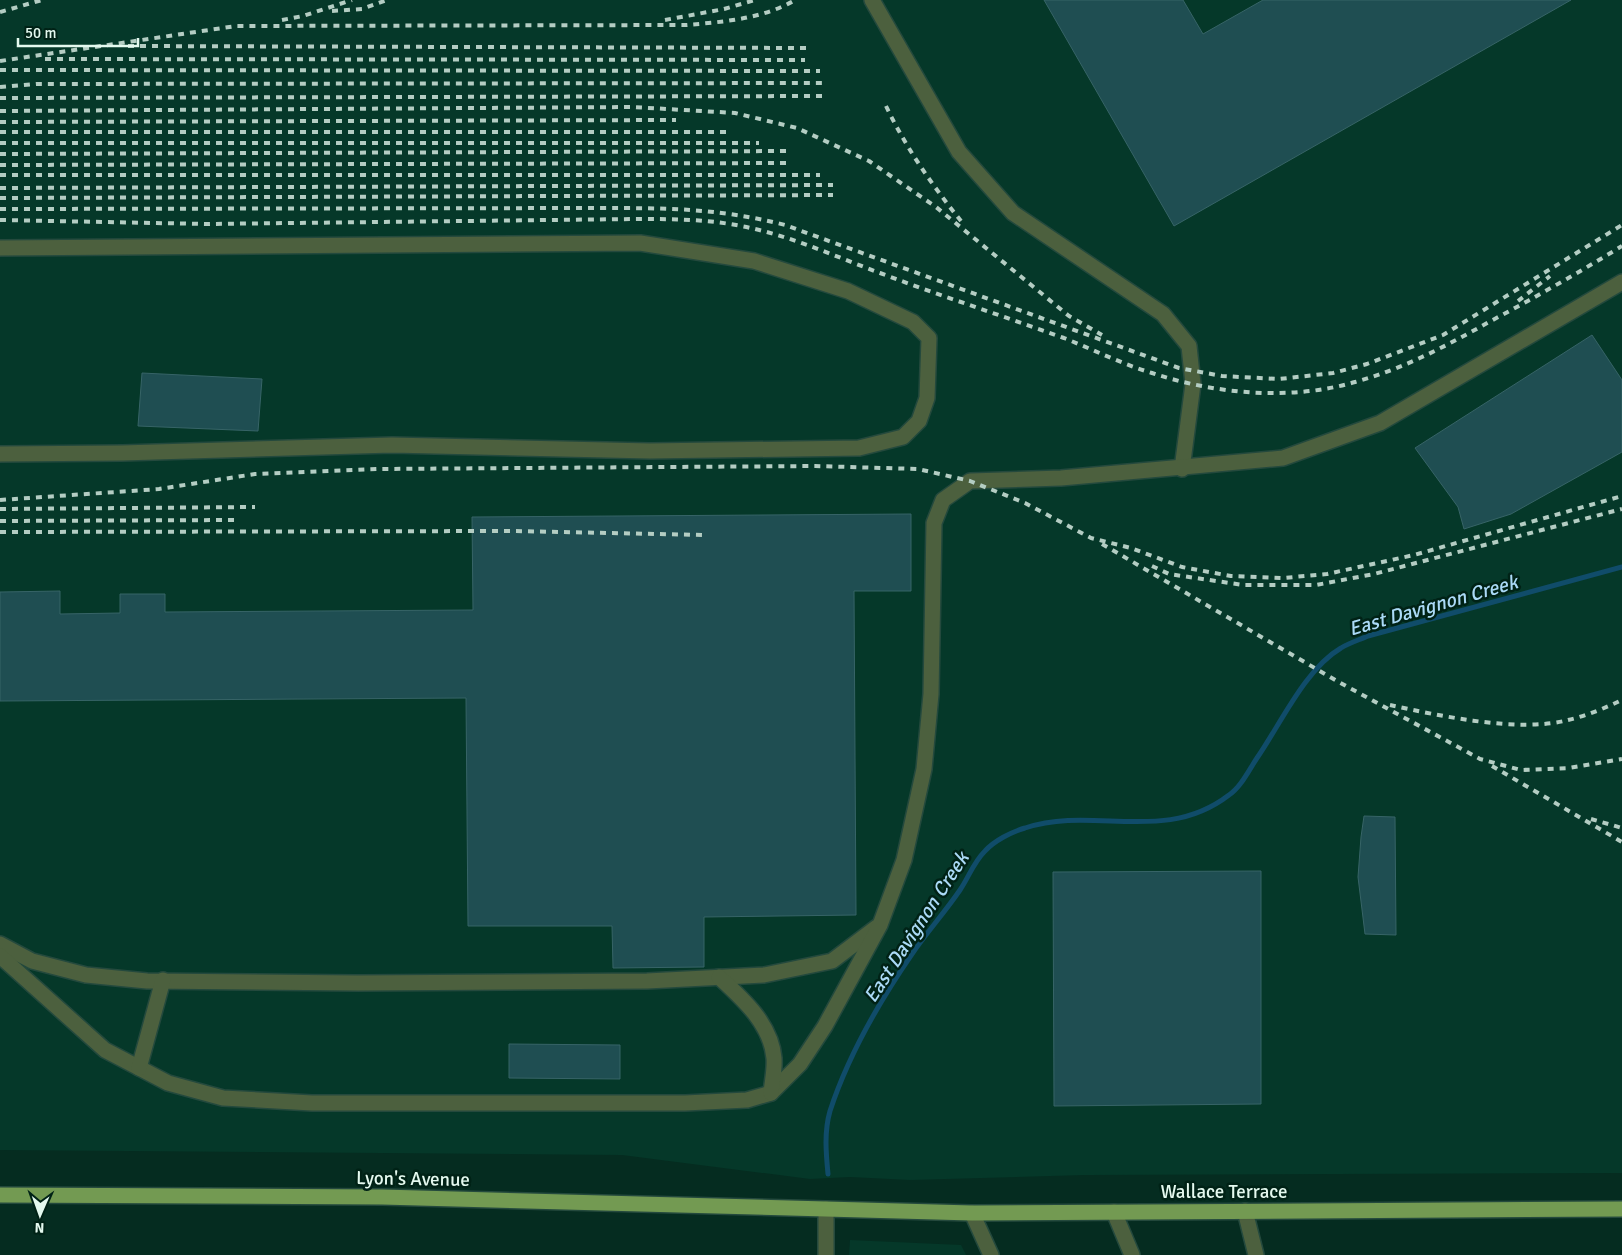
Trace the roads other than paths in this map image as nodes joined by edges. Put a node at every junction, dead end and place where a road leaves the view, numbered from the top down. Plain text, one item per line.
1 (872, 0) edge
2 (0, 248) edge
3 (1622, 282) edge
4 (0, 454) edge
5 (1182, 469) junction
6 (880, 925) junction
7 (0, 944) edge
8 (0, 956) edge
9 (719, 977) junction
10 (163, 980) junction
11 (139, 1068) junction
12 (771, 1093) junction
13 (0, 1194) edge
14 (826, 1209) junction
15 (1622, 1209) edge
16 (1245, 1211) junction
17 (1114, 1212) junction
18 (972, 1213) junction
19 (826, 1255) edge
20 (991, 1255) edge
21 (1132, 1255) edge
22 (1256, 1255) edge

1 - 5 street
2 - 4 street
3 - 5 street
5 - 6 street
6 - 9 street
6 - 12 street
7 - 10 street
8 - 11 street
9 - 10 street
9 - 12 street
10 - 11 street
11 - 12 street
13 - 14 main road, Lyon's Avenue
14 - 18 main road, Wallace Terrace
14 - 19 street
15 - 16 main road, Wallace Terrace
16 - 17 main road, Wallace Terrace
16 - 22 street
17 - 18 main road, Wallace Terrace
17 - 21 street
18 - 20 street

